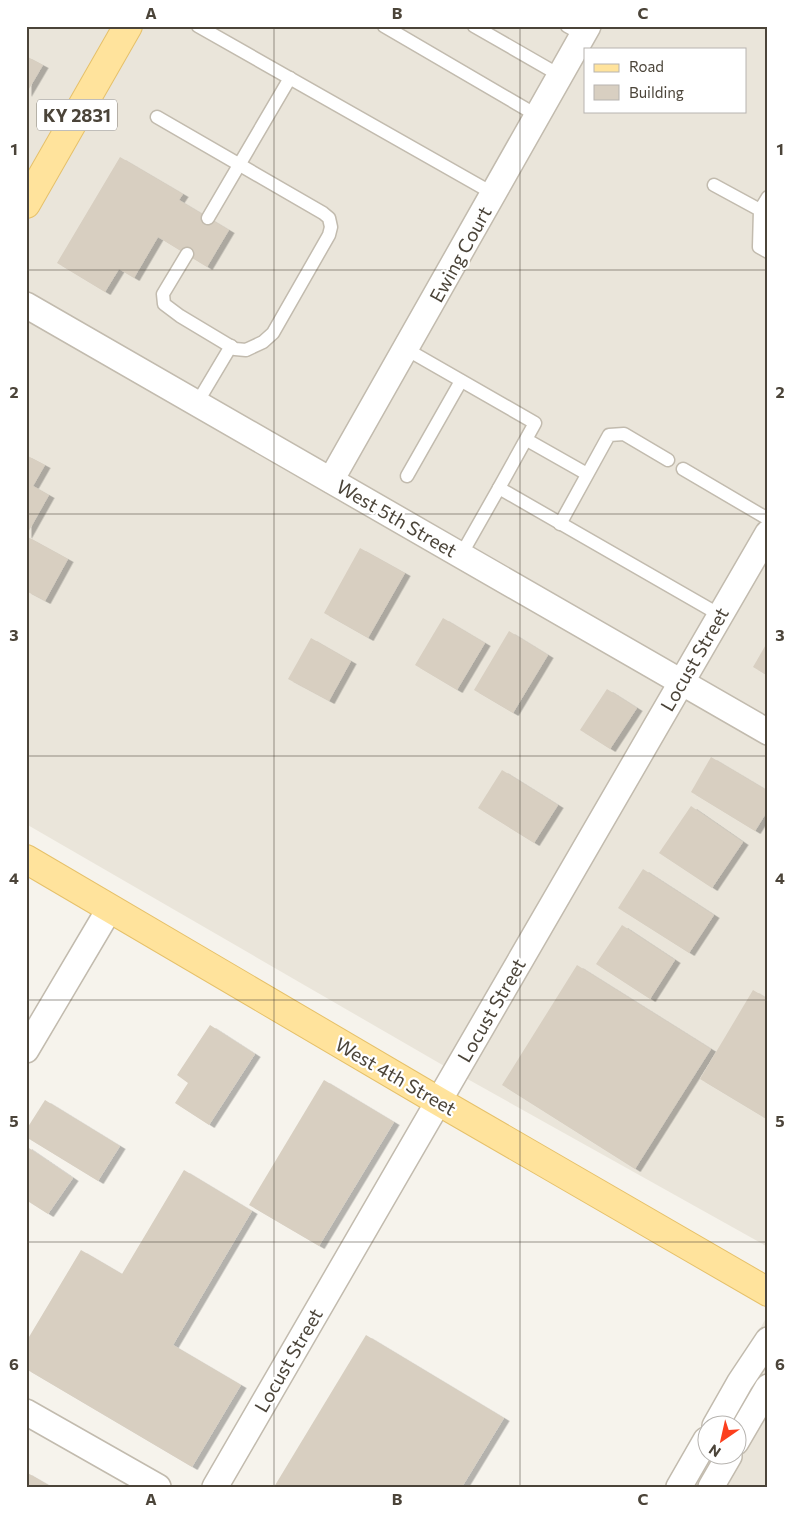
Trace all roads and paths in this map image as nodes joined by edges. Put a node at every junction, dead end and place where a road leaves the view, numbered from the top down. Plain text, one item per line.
1 (128, 26) edge
2 (198, 26) edge
3 (384, 26) edge
4 (474, 26) edge
5 (579, 29) edge
6 (561, 76) junction
7 (290, 78) junction
8 (538, 116) junction
9 (157, 117) dead end
10 (239, 164) junction
11 (714, 185) dead end
12 (494, 194) junction
13 (768, 198) edge
14 (26, 204) edge
15 (764, 213) edge
16 (208, 218) dead end
17 (768, 252) edge
18 (187, 254) dead end
19 (26, 305) edge
20 (231, 346) junction
21 (406, 349) junction
22 (461, 381) junction
23 (197, 403) junction
24 (527, 440) junction
25 (668, 460) dead end
26 (683, 469) dead end
27 (587, 474) junction
28 (407, 476) dead end
29 (332, 480) junction
30 (499, 488) junction
31 (768, 519) edge
32 (560, 524) junction
33 (768, 534) edge
34 (461, 555) junction
35 (720, 615) junction
36 (681, 682) junction
37 (768, 732) edge
38 (26, 859) edge
39 (110, 908) junction
40 (26, 1050) edge
41 (438, 1101) junction
42 (768, 1292) edge
43 (768, 1340) edge
44 (768, 1387) edge
45 (26, 1412) edge
46 (721, 1416) edge
47 (746, 1425) edge
48 (696, 1457) edge
49 (723, 1466) edge
50 (158, 1487) edge
51 (215, 1487) edge
52 (679, 1487) edge
53 (711, 1487) edge

1 - 14 main road, KY 2831
2 - 7 lane
3 - 8 lane
4 - 6 lane
5 - 6 street, Ewing Court
6 - 8 street, Ewing Court
7 - 10 lane
7 - 12 lane
8 - 12 street, Ewing Court
9 - 10 lane
10 - 16 lane
10 - 20 lane
11 - 15 lane
12 - 21 street, Ewing Court
13 - 15 lane
15 - 17 lane
18 - 20 lane
19 - 23 street, West 5th Street
20 - 23 lane
21 - 22 lane
21 - 29 street, Ewing Court
22 - 24 lane
22 - 28 lane
23 - 29 street, West 5th Street
24 - 27 lane
24 - 30 lane
25 - 27 lane
26 - 31 lane
27 - 32 lane
29 - 34 street, West 5th Street
30 - 32 lane
30 - 34 lane
32 - 35 lane
33 - 35 street, Locust Street
34 - 36 street, West 5th Street
35 - 36 street, Locust Street
36 - 37 street, West 5th Street
36 - 41 street, Locust Street
38 - 39 main road, West 4th Street
39 - 40 street
39 - 41 main road, West 4th Street
41 - 42 main road, West 4th Street
41 - 51 street, Locust Street
43 - 46 street
44 - 47 street
45 - 50 street
48 - 52 street
49 - 53 street

